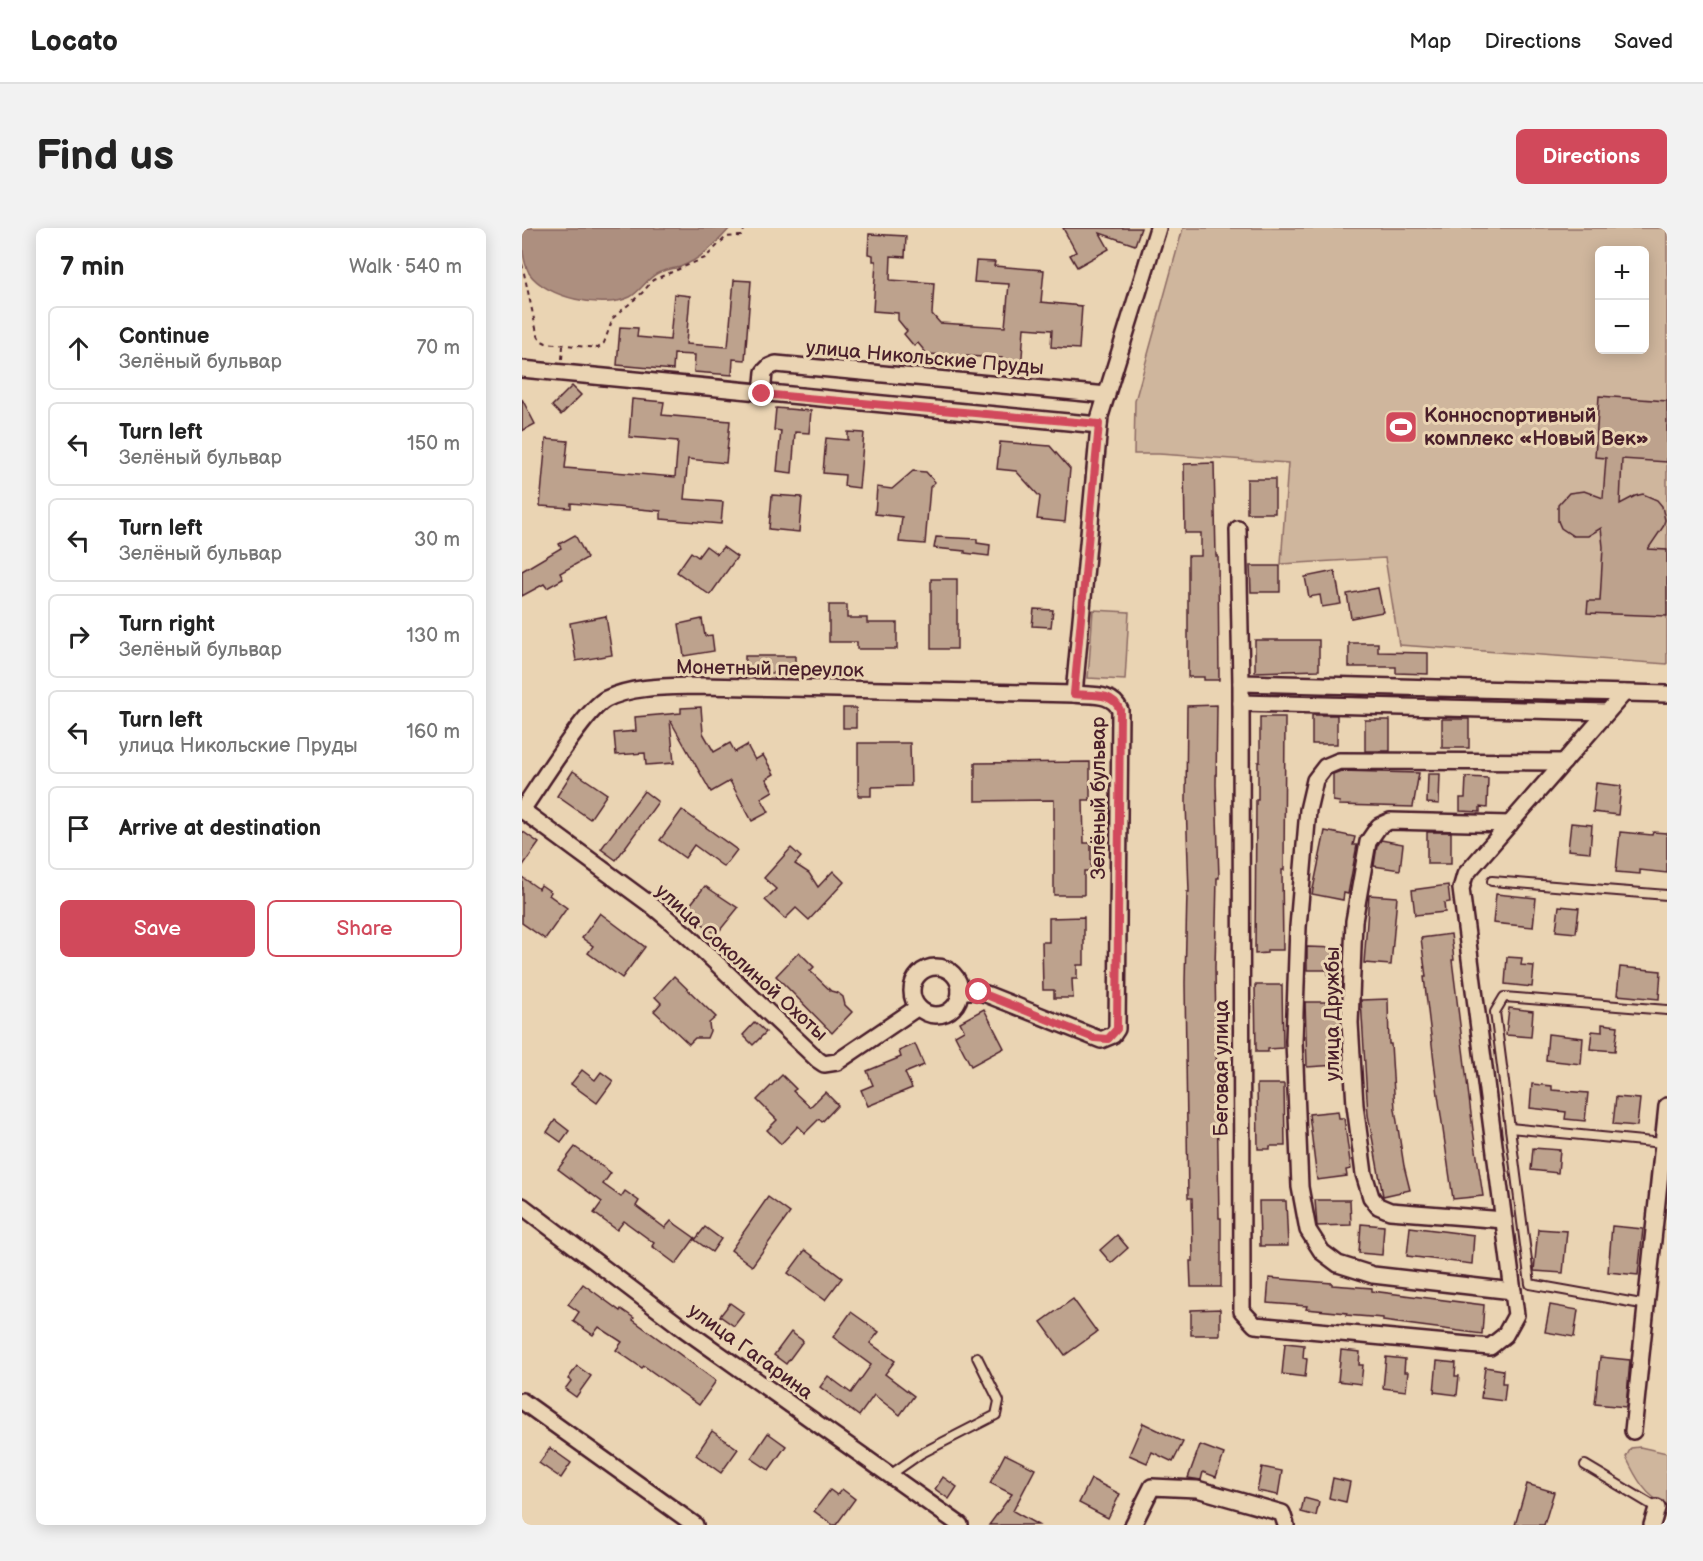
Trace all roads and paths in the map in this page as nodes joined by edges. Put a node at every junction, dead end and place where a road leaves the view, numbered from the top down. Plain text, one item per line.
1 (745, 228) edge
2 (1158, 228) edge
3 (522, 264) edge
4 (522, 369) edge
5 (762, 394) junction
6 (1107, 395) junction
7 (1099, 424) junction
8 (1238, 529) dead end
9 (1241, 683) junction
10 (1624, 693) junction
11 (1074, 694) junction
12 (1667, 694) edge
13 (1241, 703) junction
14 (1607, 712) junction
15 (1564, 762) junction
16 (522, 810) edge
17 (1510, 824) junction
18 (1492, 881) dead end
19 (1667, 895) edge
20 (960, 991) junction
21 (918, 1007) junction
22 (1667, 1010) edge
23 (1667, 1106) edge
24 (1510, 1128) junction
25 (1663, 1143) junction
26 (522, 1206) edge
27 (1504, 1220) junction
28 (1513, 1291) junction
29 (1647, 1305) junction
30 (977, 1357) dead end
31 (522, 1401) edge
32 (1634, 1431) dead end
33 (1585, 1465) dead end
34 (890, 1475) junction
35 (1657, 1508) joint
36 (695, 1525) edge
37 (960, 1525) edge
38 (1134, 1525) edge
39 (1286, 1525) edge
40 (1652, 1525) edge

1 - 3 path
2 - 6 street, Зелёный бульвар
4 - 5 street
5 - 6 street, улица Никольские Пруды
5 - 7 street
6 - 7 street, Зелёный бульвар
7 - 11 street, Зелёный бульвар
8 - 9 street, Беговая улица
9 - 10 street
9 - 13 street, Беговая улица
10 - 12 street
10 - 14 street
11 - 16 street, Монетный переулок
11 - 20 street, Зелёный бульвар
13 - 14 street
13 - 28 street, Беговая улица
14 - 15 street
15 - 17 street
15 - 28 street
16 - 21 street, улица Соколиной Охоты
17 - 27 street
17 - 27 street, улица Дружбы
18 - 19 lane
20 - 21 street
20 - 21 street
22 - 24 lane
23 - 25 street
24 - 25 lane
24 - 29 lane
25 - 29 street
26 - 34 street, улица Гагарина
27 - 28 street
29 - 32 street
30 - 34 lane
31 - 36 street
33 - 35 lane
34 - 37 street, улица Гагарина
35 - 40 street
38 - 39 street

